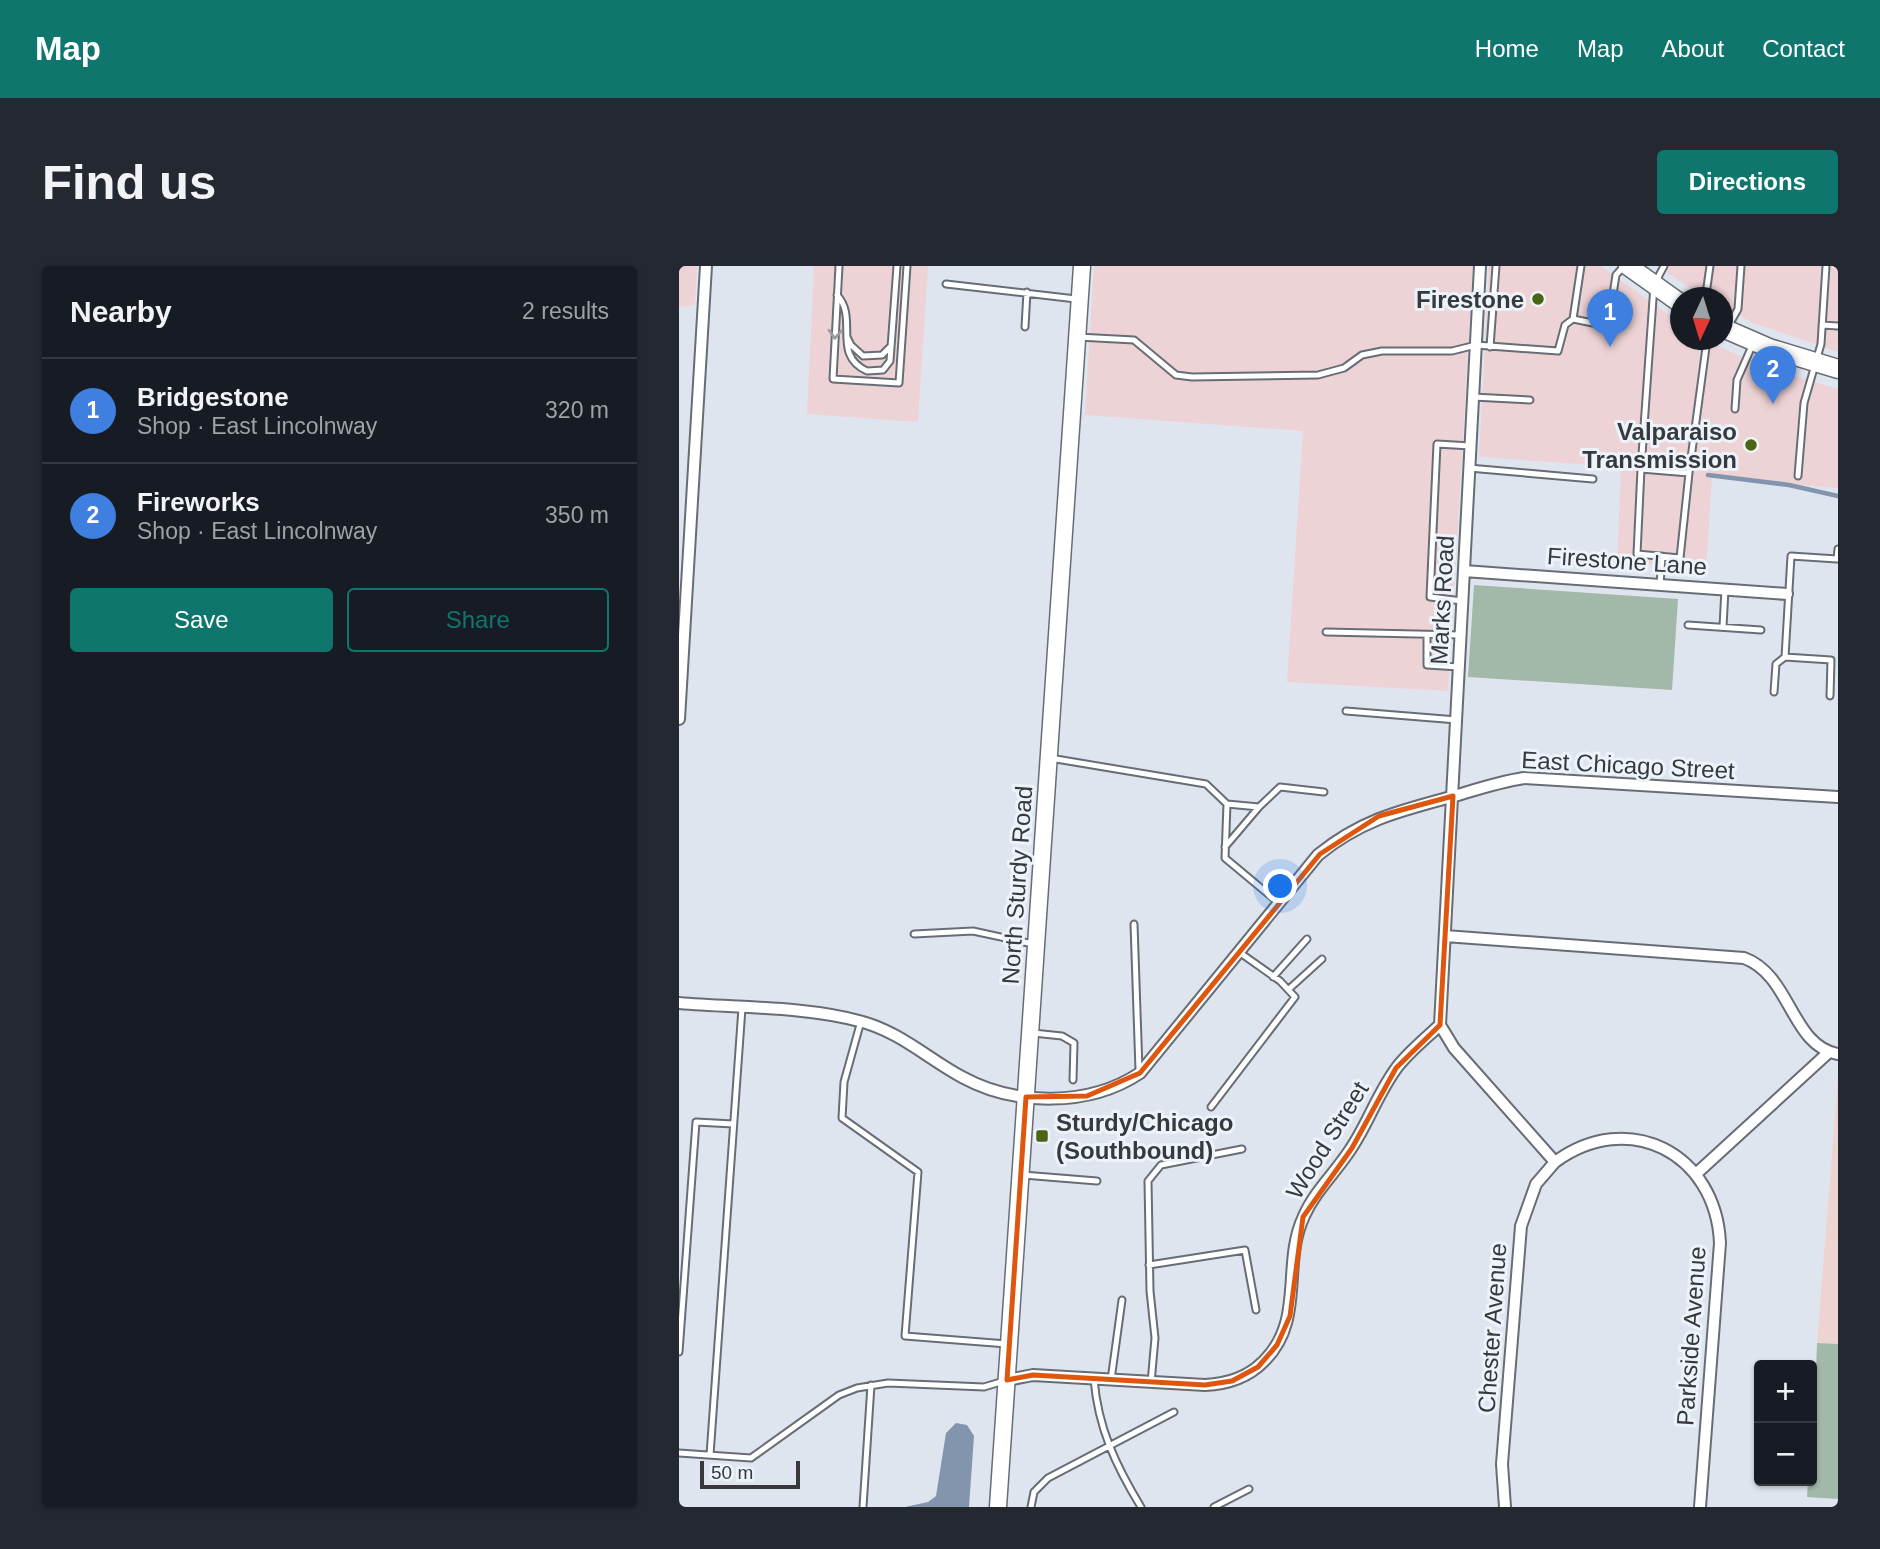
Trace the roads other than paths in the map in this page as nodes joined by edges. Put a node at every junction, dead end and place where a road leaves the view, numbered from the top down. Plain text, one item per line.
1 (706, 266) edge
2 (839, 266) edge
3 (897, 266) edge
4 (907, 266) edge
5 (1081, 266) edge
6 (1480, 266) edge
7 (1496, 266) edge
8 (1581, 266) edge
9 (1626, 266) edge
10 (1664, 266) edge
11 (1710, 266) edge
12 (1741, 266) edge
13 (1826, 266) edge
14 (946, 284) dead end
15 (1654, 285) junction
16 (1707, 287) edge
17 (1027, 292) junction
18 (838, 295) junction
19 (1670, 296) edge
20 (1079, 299) junction
21 (1733, 317) edge
22 (1573, 318) junction
23 (1822, 325) junction
24 (1838, 326) edge
25 (1025, 327) dead end
26 (1733, 333) edge
27 (846, 334) junction
28 (1077, 337) junction
29 (1753, 342) junction
30 (891, 345) junction
31 (1476, 345) junction
32 (1490, 346) junction
33 (1706, 350) edge
34 (1815, 363) junction
35 (1838, 369) edge
36 (1473, 397) junction
37 (1530, 400) dead end
38 (1735, 410) dead end
39 (1471, 446) junction
40 (1469, 468) junction
41 (1641, 469) junction
42 (1689, 473) junction
43 (1798, 476) dead end
44 (1593, 479) dead end
45 (1838, 549) edge
46 (1662, 556) junction
47 (1464, 571) junction
48 (1660, 585) junction
49 (1725, 589) junction
50 (1787, 594) junction
51 (1462, 601) junction
52 (1688, 625) dead end
53 (1723, 627) junction
54 (1761, 630) dead end
55 (1326, 632) dead end
56 (1427, 635) junction
57 (1461, 635) junction
58 (1785, 657) junction
59 (1459, 667) junction
60 (1774, 692) dead end
61 (1829, 696) dead end
62 (1346, 711) dead end
63 (679, 719) edge
64 (1457, 720) junction
65 (1049, 758) junction
66 (1324, 792) dead end
67 (1453, 796) junction
68 (1838, 797) edge
69 (1227, 804) junction
70 (1259, 807) junction
71 (1224, 849) junction
72 (1279, 903) junction
73 (1135, 924) dead end
74 (914, 934) dead end
75 (1445, 936) junction
76 (1307, 939) dead end
77 (1036, 945) junction
78 (1239, 952) junction
79 (1322, 959) dead end
80 (1273, 977) junction
81 (1289, 989) junction
82 (679, 1003) edge
83 (742, 1008) junction
84 (861, 1021) junction
85 (1440, 1025) junction
86 (1030, 1033) junction
87 (1834, 1053) edge
88 (1140, 1073) junction
89 (1073, 1080) dead end
90 (1026, 1097) junction
91 (1212, 1107) dead end
92 (733, 1125) junction
93 (1242, 1149) dead end
94 (1555, 1162) junction
95 (1697, 1173) junction
96 (1020, 1175) junction
97 (1097, 1181) dead end
98 (1149, 1265) junction
99 (1122, 1300) dead end
100 (1256, 1310) dead end
101 (1009, 1344) junction
102 (679, 1352) edge
103 (1094, 1379) junction
104 (1007, 1380) junction
105 (1111, 1380) junction
106 (1151, 1382) junction
107 (871, 1385) junction
108 (1174, 1412) dead end
109 (1109, 1447) junction
110 (679, 1452) edge
111 (710, 1455) junction
112 (1248, 1489) dead end
113 (863, 1507) edge
114 (998, 1507) edge
115 (1031, 1507) edge
116 (1141, 1507) edge
117 (1214, 1507) edge
118 (1505, 1507) edge
119 (1700, 1507) edge

1 - 63 street
2 - 18 lane
3 - 30 lane
18 -> 4 lane
5 - 20 street, North Sturdy Road
6 - 7 lane
6 - 31 street, Marks Road
7 - 32 lane
8 - 22 lane
9 - 15 main road
9 - 22 lane
10 - 15 lane
11 - 16 lane
12 - 21 lane
13 - 23 lane
14 - 17 lane
15 - 19 main road
15 - 41 lane
17 - 20 lane
17 - 25 lane
18 - 27 lane
20 - 28 street, North Sturdy Road
22 - 32 lane
23 - 24 lane
23 - 34 lane
26 - 29 main road
27 - 30 lane
27 - 30 lane
28 - 31 lane
28 - 65 street, North Sturdy Road
29 - 34 main road
29 - 38 lane
31 - 32 lane
31 - 36 street, Marks Road
33 - 42 lane
34 - 35 main road
34 - 43 lane
36 - 37 lane
36 - 39 street, Marks Road
39 - 40 street, Marks Road
39 - 51 lane
40 - 44 lane
40 - 47 street, Marks Road
41 - 42 lane
41 - 46 lane
42 - 46 lane
45 - 50 lane
46 - 48 lane
47 - 48 street, Firestone Lane
47 - 51 street, Marks Road
48 - 49 street, Firestone Lane
49 - 50 street, Firestone Lane
49 - 53 lane
50 - 58 lane
51 - 57 street, Marks Road
52 - 53 lane
53 - 54 lane
55 - 56 lane
56 - 57 lane
56 - 59 lane
57 - 59 street, Marks Road
58 - 60 lane
58 - 61 lane
59 - 64 street, Marks Road
62 - 64 lane
64 - 67 street, Marks Road
65 - 69 lane
65 - 77 street, North Sturdy Road
66 - 70 lane
67 - 68 street, East Chicago Street
67 - 72 street, East Chicago Street
67 - 75 street, Marks Road
69 - 70 lane
69 - 71 lane
70 - 71 lane
71 - 72 lane
72 - 78 street, East Chicago Street
73 - 88 lane
74 - 77 lane
75 - 85 street, Marks Road
75 - 87 street
76 - 80 lane
77 - 86 street, North Sturdy Road
78 - 80 lane
78 - 88 street, East Chicago Street
79 - 81 lane
80 - 81 lane
81 - 91 lane
82 - 83 street, East Chicago Street
83 - 84 street, East Chicago Street
83 - 92 lane
84 - 90 street, East Chicago Street
84 - 101 lane
85 - 94 street
85 - 106 street, Wood Street
86 - 89 lane
86 - 90 street, North Sturdy Road
87 - 95 street
88 - 90 street, East Chicago Street
90 - 96 street, North Sturdy Road
92 - 102 lane
92 - 111 lane
93 - 98 lane
94 - 95 street
94 - 118 street, Chester Avenue
95 - 119 street, Parkside Avenue
96 - 97 lane
96 - 101 street, North Sturdy Road
98 - 100 lane
98 - 106 lane
99 - 105 lane
101 - 104 street, North Sturdy Road
103 - 104 street, Wood Street
103 - 105 street, Wood Street
103 - 109 lane
104 - 107 lane
104 - 114 street, North Sturdy Road
105 - 106 street, Wood Street
107 - 111 lane
107 - 113 lane
108 - 109 lane
109 - 115 lane
109 - 116 lane
110 - 111 lane
112 - 117 lane

